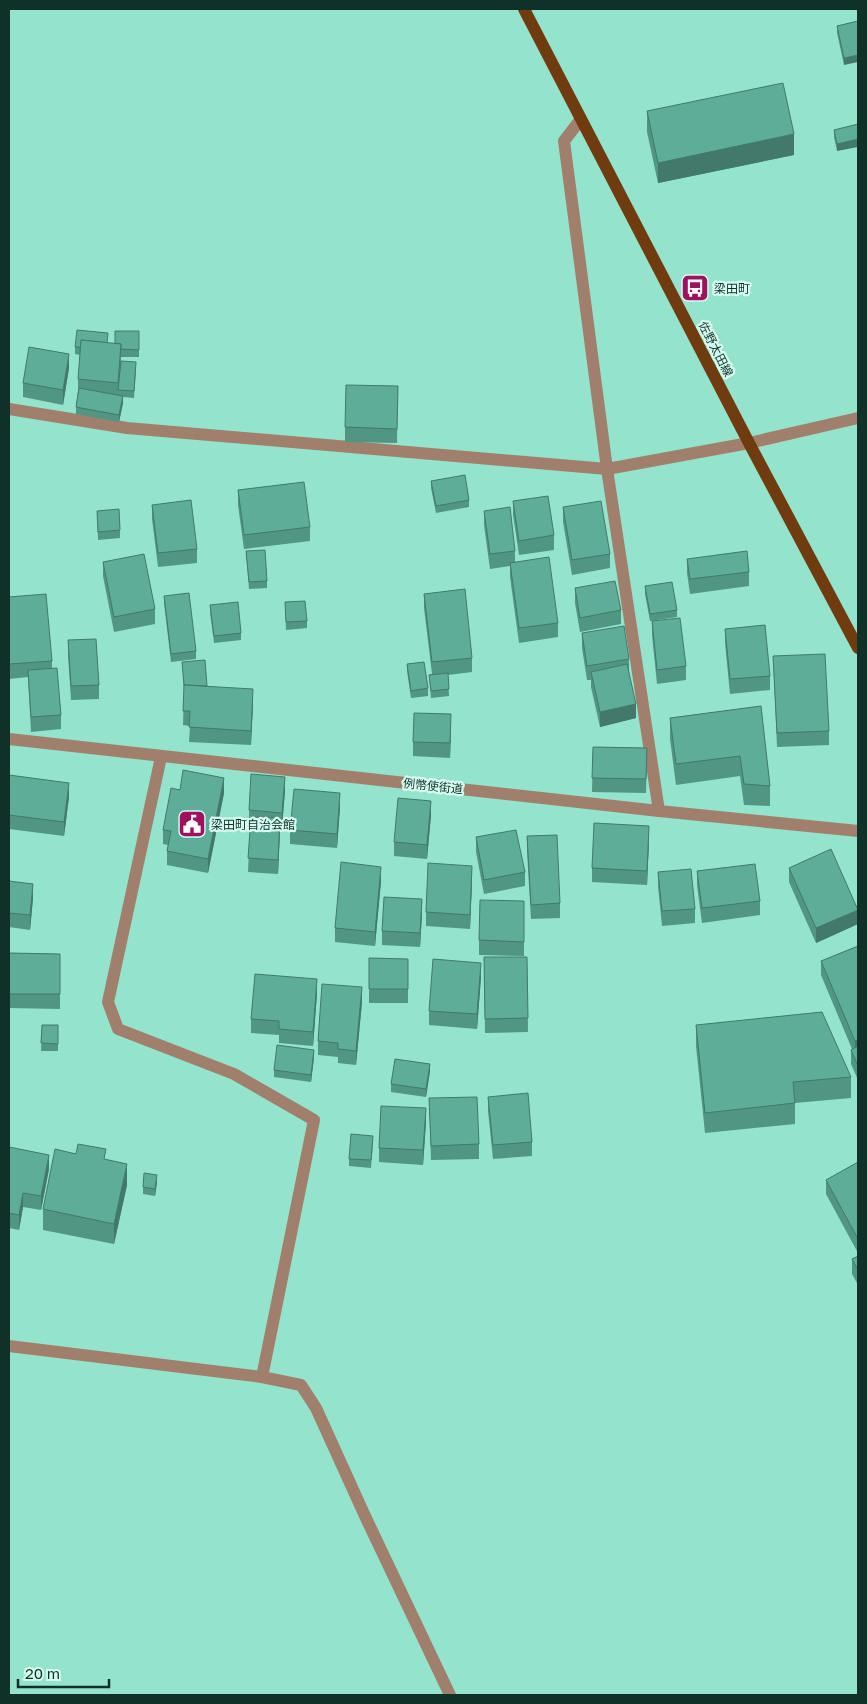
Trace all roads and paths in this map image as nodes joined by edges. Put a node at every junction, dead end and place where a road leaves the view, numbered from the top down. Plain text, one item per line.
1 (524, 9) edge
2 (581, 119) junction
3 (9, 409) edge
4 (858, 418) edge
5 (749, 443) junction
6 (607, 469) junction
7 (858, 648) edge
8 (9, 739) edge
9 (161, 757) junction
10 (659, 811) junction
11 (858, 831) edge
12 (9, 1346) edge
13 (262, 1377) junction
14 (450, 1695) edge

1 - 2 main road, 佐野太田線
2 - 5 main road, 佐野太田線
2 - 6 street
3 - 6 street
4 - 5 street
5 - 6 street
5 - 7 main road, 佐野太田線
6 - 10 street
8 - 9 street, 例幣使街道
9 - 10 street, 例幣使街道
9 - 13 street
10 - 11 street, 例幣使街道
12 - 13 street
13 - 14 street

